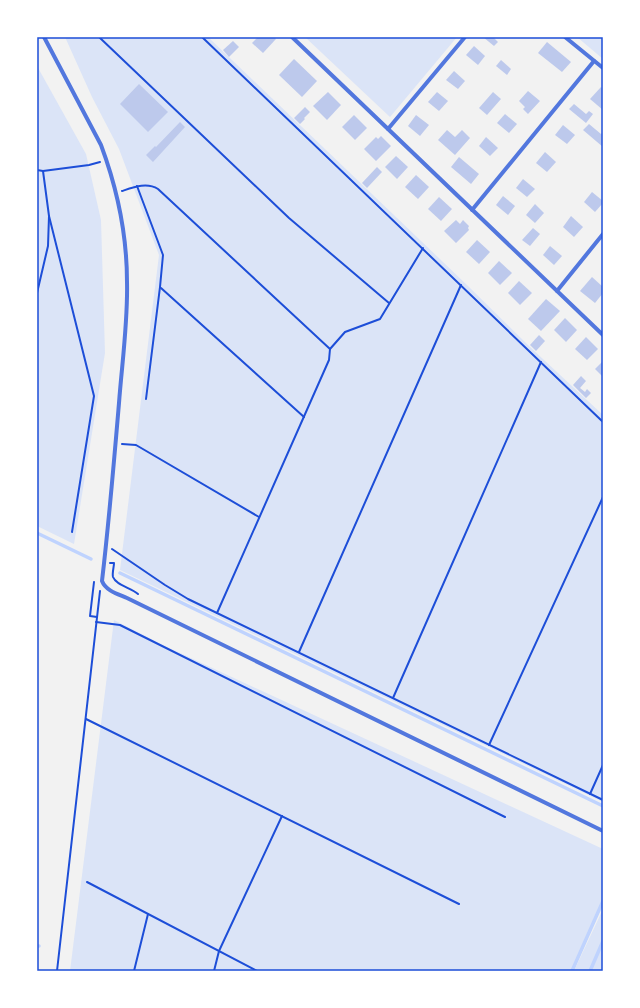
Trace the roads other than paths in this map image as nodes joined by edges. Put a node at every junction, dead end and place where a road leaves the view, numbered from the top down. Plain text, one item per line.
1 (44, 37) edge
2 (292, 37) edge
3 (465, 37) edge
4 (566, 37) edge
5 (594, 61) junction
6 (603, 68) edge
7 (388, 129) junction
8 (472, 210) junction
9 (603, 234) edge
10 (556, 291) junction
11 (603, 335) edge
12 (603, 831) edge

1 - 12 street
2 - 7 street
3 - 7 street
4 - 5 street
5 - 6 street
5 - 8 street
7 - 8 street
8 - 10 street
9 - 10 street
10 - 11 street

